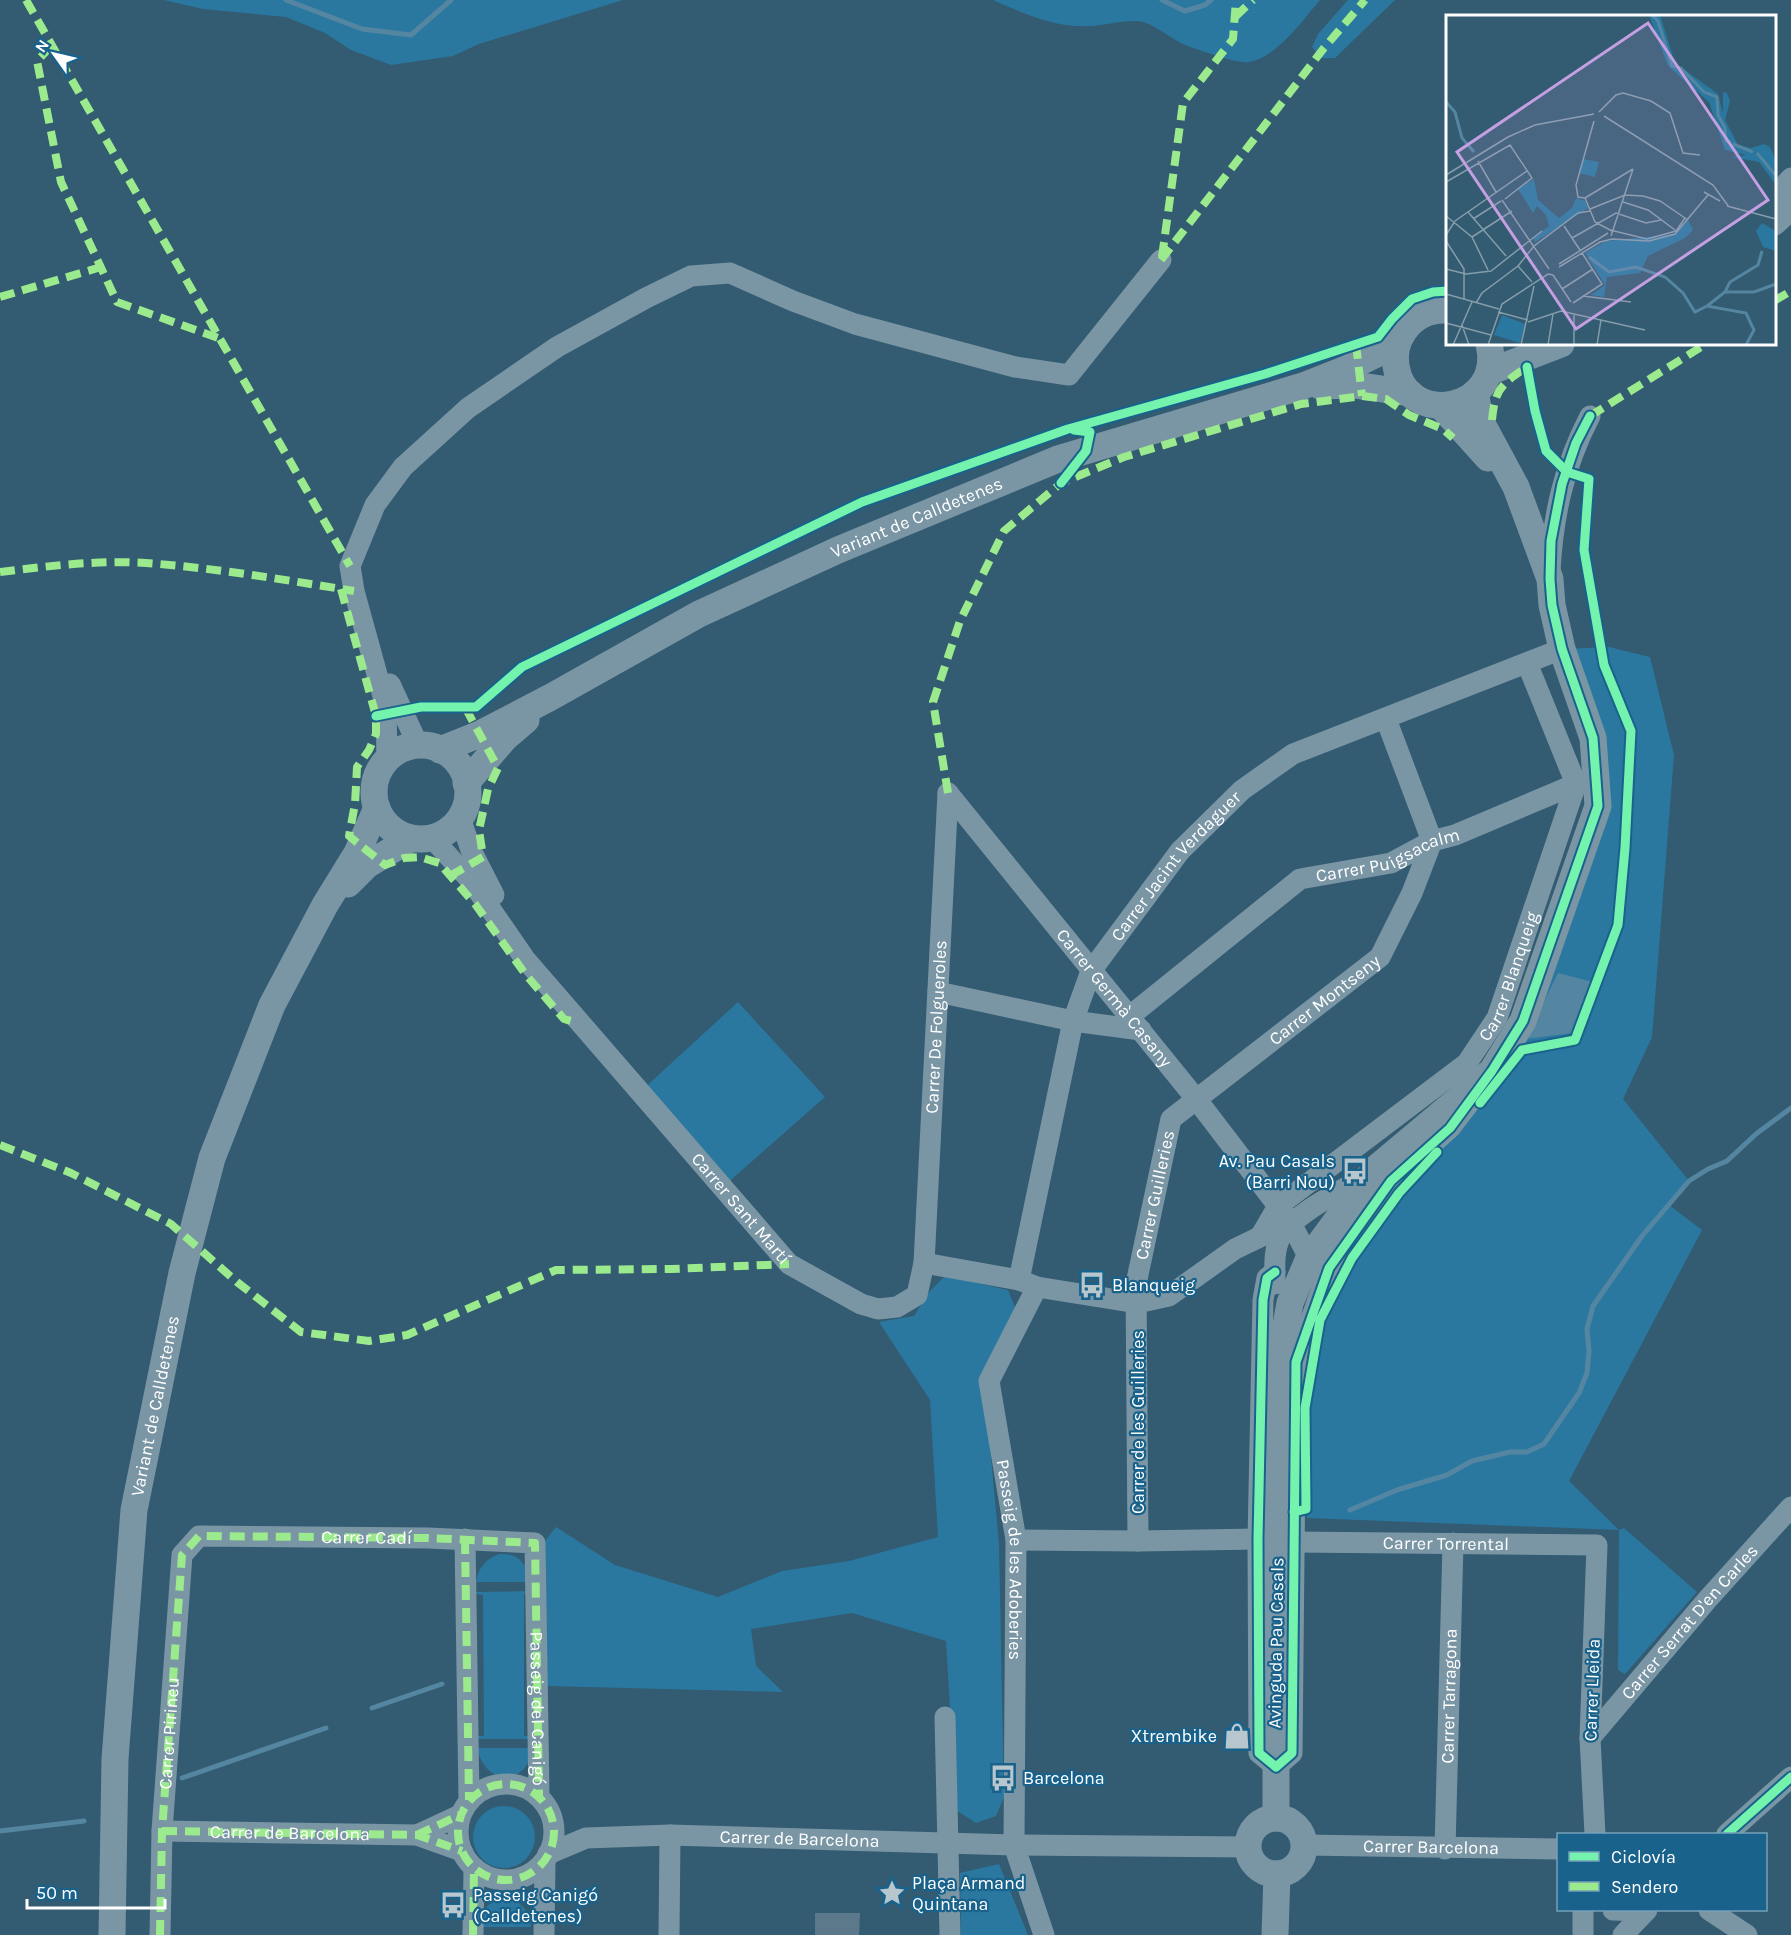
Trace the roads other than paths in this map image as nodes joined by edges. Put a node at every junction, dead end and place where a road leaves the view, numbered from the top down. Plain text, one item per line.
1 (1791, 178) edge
2 (1776, 194) edge
3 (1791, 206) edge
4 (1776, 220) edge
5 (1161, 260) dead end
6 (1446, 310) edge
7 (1397, 344) junction
8 (1489, 345) edge
9 (1559, 345) edge
10 (1482, 382) junction
11 (1303, 386) junction
12 (1410, 393) junction
13 (1441, 406) junction
14 (1590, 416) dead end
15 (1532, 528) junction
16 (1550, 579) junction
17 (354, 591) junction
18 (1562, 649) junction
19 (1527, 663) junction
20 (551, 697) junction
21 (1386, 718) junction
22 (429, 748) junction
23 (387, 760) junction
24 (466, 783) junction
25 (1576, 784) junction
26 (948, 793) joint
27 (377, 808) junction
28 (460, 818) junction
29 (422, 838) junction
30 (1432, 841) junction
31 (325, 905) junction
32 (1091, 971) junction
33 (938, 992) junction
34 (1073, 1021) junction
35 (579, 1023) junction
36 (1136, 1023) junction
37 (1492, 1071) junction
38 (1197, 1100) junction
39 (1374, 1170) junction
40 (1285, 1214) junction
41 (1260, 1237) junction
42 (1309, 1258) junction
43 (924, 1263) junction
44 (1275, 1263) junction
45 (1028, 1284) junction
46 (1137, 1303) junction
47 (1279, 1364) junction
48 (1791, 1507) edge
49 (199, 1536) joint
50 (465, 1539) junction
51 (1258, 1539) junction
52 (1016, 1540) junction
53 (1138, 1541) junction
54 (1294, 1542) junction
55 (535, 1543) joint
56 (1453, 1543) junction
57 (1598, 1545) joint
58 (945, 1717) dead end
59 (1590, 1738) junction
60 (1276, 1767) junction
61 (1791, 1777) edge
62 (539, 1796) junction
63 (465, 1807) junction
64 (1276, 1818) junction
65 (554, 1822) junction
66 (162, 1831) junction
67 (1595, 1833) edge
68 (1728, 1833) edge
69 (417, 1835) junction
70 (670, 1835) junction
71 (586, 1838) junction
72 (949, 1844) junction
73 (1014, 1845) junction
74 (1305, 1845) junction
75 (1248, 1847) junction
76 (1445, 1849) junction
77 (1557, 1849) edge
78 (546, 1858) junction
79 (468, 1860) junction
80 (1277, 1874) junction
81 (1583, 1911) edge
82 (1645, 1911) edge
83 (1711, 1911) edge
84 (1275, 1932) edge
85 (112, 1935) edge
86 (160, 1935) edge
87 (473, 1935) edge
88 (544, 1935) edge
89 (669, 1935) edge
90 (950, 1935) edge
91 (1044, 1935) edge
92 (1583, 1935) edge
93 (1623, 1935) edge
94 (1747, 1935) edge

1 - 2 street
3 - 4 street
5 - 17 street
6 - 7 street, Variant de Calldetenes
7 - 11 street, Variant de Calldetenes
7 - 12 street
8 - 10 street, Variant de Calldetenes
9 - 10 street
10 - 13 street
10 - 15 street, Variant de Calldetenes
11 - 12 street, Variant de Calldetenes
11 - 20 street, Variant de Calldetenes
12 - 13 street, Variant de Calldetenes
13 - 15 street, Variant de Calldetenes
14 - 16 street
15 - 16 street, Variant de Calldetenes
16 - 18 street, Variant de Calldetenes
17 - 22 street
17 - 23 street
18 - 19 street, Carrer Jacint Verdaguer
18 - 37 street, Variant de Calldetenes
19 - 21 street, Carrer Jacint Verdaguer
19 - 25 street
20 - 22 street, Variant de Calldetenes
20 - 24 street, Variant de Calldetenes
21 - 30 street
21 - 32 street, Carrer Jacint Verdaguer
22 - 23 street
22 - 24 street
23 - 27 street
24 - 28 street
25 - 30 street, Carrer Puigsacalm
25 - 40 street, Carrer Blanqueig
26 - 32 street, Carrer Germà Casany
26 - 33 street, Carrer De Folgueroles
27 - 29 street
27 - 31 street, Variant de Calldetenes
28 - 29 street
28 - 35 street, Carrer Sant Martí
29 - 31 street, Variant de Calldetenes
29 - 35 street, Carrer Sant Martí
30 - 36 street, Carrer Puigsacalm
30 - 38 street, Carrer Montseny
31 - 85 street, Variant de Calldetenes
32 - 34 street, Carrer Jacint Verdaguer
32 - 36 street, Carrer Germà Casany
33 - 34 street
33 - 43 street, Carrer De Folgueroles
34 - 36 street
34 - 45 street, Carrer Jacint Verdaguer
35 - 43 street, Carrer Sant Martí
36 - 38 street, Carrer Germà Casany
37 - 39 street, Avinguda Pau Casals
37 - 54 street, Avinguda Pau Casals
38 - 40 street, Carrer Germà Casany
38 - 46 street, Carrer Guilleries
39 - 40 street, Avinguda Pau Casals
39 - 42 street, Avinguda Pau Casals
40 - 41 street
40 - 42 street
40 - 44 street, Avinguda Pau Casals
41 - 44 street
41 - 46 street
42 - 44 street
42 - 47 street, Avinguda Pau Casals
43 - 45 street
44 - 47 street, Avinguda Pau Casals
44 - 51 street, Avinguda Pau Casals
45 - 46 street
45 - 52 street, Passeig de les Adoberies
46 - 53 street, Carrer de les Guilleries
47 - 60 street, Avinguda Pau Casals
48 - 59 street, Carrer Serrat D'en Carles
49 - 50 street, Carrer Cadí
49 - 66 street, Carrer Pirineu
50 - 55 street, Carrer Cadí
50 - 63 street
51 - 53 street
51 - 60 street, Avinguda Pau Casals
52 - 53 street
52 - 73 street, Passeig de les Adoberies
54 - 56 street, Carrer Torrental
54 - 60 street, Avinguda Pau Casals
55 - 62 street, Passeig del Canigó
56 - 57 street, Carrer Torrental
56 - 76 street, Carrer Tarragona
57 - 59 street, Carrer Lleida
58 - 72 street
59 - 67 street, Carrer Lleida
60 - 64 street, Avinguda Pau Casals
61 - 68 street
62 - 63 street, Passeig del Canigó
62 - 65 street
63 - 69 street, Carrer de Barcelona
63 - 79 street
64 - 74 street
64 - 75 street
65 - 71 street, Carrer de Barcelona
65 - 78 street
66 - 69 street, Carrer de Barcelona
66 - 86 street, Carrer Pirineu
69 - 79 street, Carrer de Barcelona
70 - 71 street, Carrer de Barcelona
70 - 72 street, Carrer de Barcelona
70 - 89 street
71 - 78 street, Carrer de Barcelona
72 - 73 street, Carrer de Barcelona
72 - 90 street
73 - 75 street
73 - 91 street, Passeig de les Adoberies
74 - 76 street, Carrer Barcelona
74 - 80 street
75 - 80 street
76 - 77 street, Carrer Barcelona
78 - 79 street
78 - 88 street
79 - 87 street
80 - 84 street
81 - 92 street
82 - 93 street
83 - 94 street

